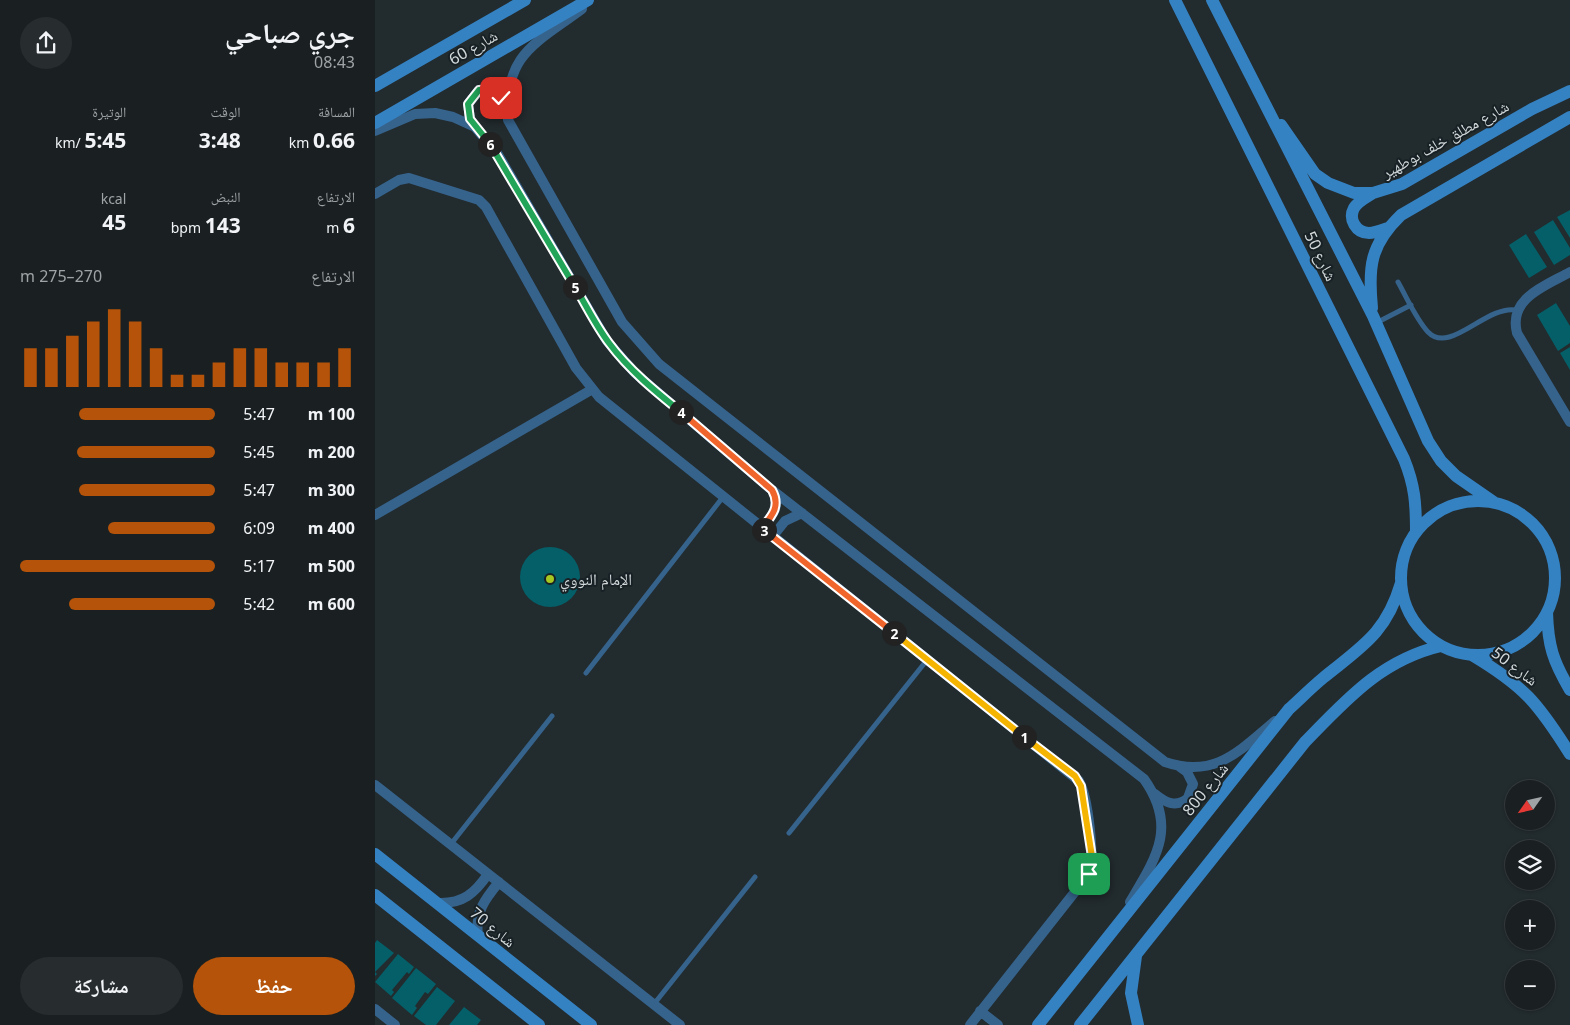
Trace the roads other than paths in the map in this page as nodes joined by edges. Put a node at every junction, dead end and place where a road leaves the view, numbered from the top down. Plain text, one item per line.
1 (525, 0) edge
2 (588, 0) edge
3 (594, 0) edge
4 (1175, 0) edge
5 (1212, 0) edge
6 (375, 86) edge
7 (1570, 91) edge
8 (1258, 93) junction
9 (508, 110) junction
10 (1570, 116) edge
11 (375, 123) edge
12 (475, 127) junction
13 (375, 132) edge
14 (1373, 193) junction
15 (375, 194) edge
16 (1388, 228) junction
17 (1570, 272) edge
18 (1398, 282) dead end
19 (1411, 304) junction
20 (1517, 310) junction
21 (1374, 320) junction
22 (591, 390) junction
23 (1567, 410) edge
24 (1570, 422) edge
25 (772, 490) junction
26 (723, 497) junction
27 (1495, 503) junction
28 (802, 512) junction
29 (375, 515) edge
30 (762, 528) junction
31 (1416, 532) junction
32 (773, 536) junction
33 (1401, 583) junction
34 (1547, 611) junction
35 (1441, 646) junction
36 (1472, 655) junction
37 (927, 660) junction
38 (586, 673) dead end
39 (1570, 690) edge
40 (1289, 710) junction
41 (552, 716) dead end
42 (1570, 754) edge
43 (1180, 767) junction
44 (375, 785) edge
45 (1152, 792) junction
46 (789, 833) dead end
47 (451, 844) junction
48 (375, 854) edge
49 (488, 874) junction
50 (755, 878) dead end
51 (499, 882) junction
52 (375, 895) edge
53 (438, 903) junction
54 (1115, 927) junction
55 (478, 935) junction
56 (1136, 954) junction
57 (654, 1005) junction
58 (375, 1009) edge
59 (980, 1011) junction
60 (972, 1024) edge
61 (395, 1025) edge
62 (539, 1025) edge
63 (591, 1025) edge
64 (680, 1025) edge
65 (998, 1025) edge
66 (1038, 1025) edge
67 (1079, 1025) edge
68 (1138, 1025) edge

1 - 6 main road, شارع 60
2 - 11 main road, شارع 60
3 - 9 street
4 - 31 main road, شارع 50
5 - 8 main road, شارع 50
7 - 14 main road, شارع مطلق خلف بوطهير
8 - 14 main road, شارع مطلق خلف بوطهير
8 - 21 main road, شارع 50
9 - 12 street
9 - 43 street
10 - 16 main road
12 - 13 street
12 - 25 street
14 - 16 main road
15 - 22 street
16 - 21 main road
17 - 20 street
18 - 19 lane
19 - 20 lane
19 - 21 lane
20 - 23 street
21 - 27 main road, شارع 50
22 - 26 street
22 - 29 street
23 - 24 street
25 - 28 street
25 - 30 street
26 - 30 street
26 - 38 lane
27 - 31 main road
27 - 34 main road
28 - 32 street
28 - 45 street
30 - 32 street
31 - 33 main road
32 - 37 street
33 - 35 main road
33 - 40 main road, شارع 800
34 - 36 main road
34 - 39 main road, شارع 50
35 - 36 main road
35 - 56 main road
36 - 42 main road, شارع 50
37 - 46 lane
37 - 59 street
40 - 43 street
40 - 54 main road, شارع 800
41 - 47 lane
43 - 45 street
44 - 47 street
45 - 54 street
47 - 49 street
48 - 53 main road, شارع 70
49 - 51 street
49 - 53 street
50 - 57 lane
51 - 55 street
51 - 57 street
52 - 62 main road
53 - 55 main road, شارع 70
54 - 66 main road, شارع 800
55 - 63 main road, شارع 70
56 - 67 main road
56 - 68 main road
57 - 64 street
58 - 61 street
59 - 60 street
59 - 65 street

